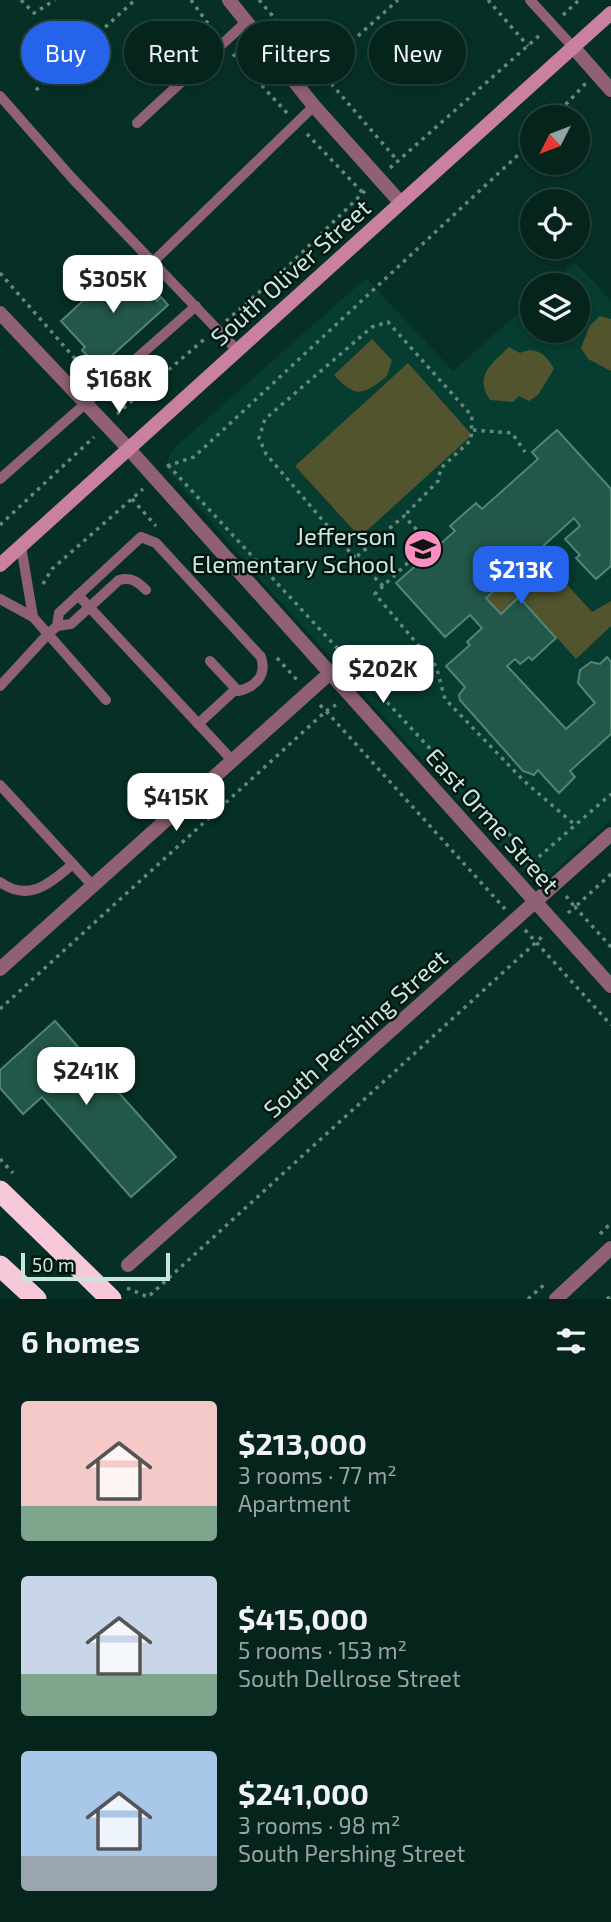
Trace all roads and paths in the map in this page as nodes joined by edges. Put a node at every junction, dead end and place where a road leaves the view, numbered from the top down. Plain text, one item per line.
1 (22, 0) edge
2 (55, 0) edge
3 (135, 0) edge
4 (191, 0) edge
5 (229, 0) edge
6 (259, 0) edge
7 (398, 0) edge
8 (488, 0) edge
9 (530, 0) edge
10 (579, 0) edge
11 (611, 13) edge
12 (244, 21) edge
13 (277, 21) edge
14 (552, 24) junction
15 (237, 31) edge
16 (355, 39) edge
17 (224, 43) junction
18 (528, 46) junction
19 (573, 47) junction
20 (596, 73) junction
21 (296, 84) edge
22 (332, 84) edge
23 (36, 90) dead end
24 (611, 90) edge
25 (0, 96) edge
26 (565, 105) edge
27 (314, 106) junction
28 (137, 123) dead end
29 (297, 123) junction
30 (520, 153) edge
31 (397, 160) junction
32 (379, 178) junction
33 (363, 193) junction
34 (400, 202) junction
35 (154, 261) junction
36 (0, 273) edge
37 (197, 306) junction
38 (0, 313) edge
39 (217, 329) junction
40 (237, 350) junction
41 (103, 390) junction
42 (86, 405) junction
43 (121, 411) junction
44 (106, 426) junction
45 (473, 430) junction
46 (128, 448) junction
47 (525, 453) dead end
48 (168, 465) junction
49 (155, 478) junction
50 (0, 479) edge
51 (404, 516) junction
52 (0, 525) edge
53 (22, 545) junction
54 (355, 558) junction
55 (0, 565) edge
56 (383, 586) junction
57 (146, 590) dead end
58 (78, 595) junction
59 (0, 599) edge
60 (29, 601) junction
61 (89, 607) junction
62 (33, 617) junction
63 (57, 626) junction
64 (48, 634) junction
65 (210, 661) dead end
66 (330, 673) junction
67 (0, 686) edge
68 (236, 689) junction
69 (106, 700) dead end
70 (198, 724) junction
71 (232, 760) junction
72 (0, 785) edge
73 (611, 794) edge
74 (575, 825) junction
75 (611, 834) edge
76 (534, 861) junction
77 (73, 864) junction
78 (611, 874) edge
79 (514, 878) junction
80 (0, 882) edge
81 (555, 884) junction
82 (93, 886) junction
83 (536, 902) junction
84 (515, 920) junction
85 (0, 969) edge
86 (611, 986) edge
87 (0, 1009) edge
88 (611, 1025) edge
89 (0, 1191) edge
90 (611, 1248) edge
91 (128, 1265) dead end
92 (0, 1266) edge
93 (36, 1299) edge
94 (111, 1299) edge
95 (556, 1299) edge

1 - 2 path
3 - 23 path
4 - 17 path
5 - 12 street
6 - 13 path
7 - 16 path
8 - 18 path
9 - 14 lane
10 - 14 path
11 - 19 main road, South Oliver Street
14 - 18 path
14 - 19 lane
15 - 17 lane
17 - 28 lane
17 - 29 path
18 - 31 path
19 - 20 street
19 - 34 main road, South Oliver Street
20 - 24 street
20 - 26 path
21 - 27 street
22 - 31 path
25 - 35 lane
27 - 29 lane
27 - 32 street
29 - 33 path
29 - 35 lane
30 - 48 path
31 - 32 path
32 - 33 path
32 - 34 street
33 - 39 path
34 - 40 main road, South Oliver Street
35 - 37 lane
36 - 41 path
37 - 39 lane
37 - 41 lane
38 - 42 street, East Orme Street
39 - 40 lane
39 - 43 path
40 - 46 main road, South Oliver Street
41 - 42 lane
41 - 43 path
42 - 44 street, East Orme Street
42 - 50 lane
43 - 44 path
44 - 46 street, East Orme Street
44 - 52 path
45 - 47 path
45 - 51 path
45 - 54 path
46 - 49 street, East Orme Street
46 - 53 main road, South Oliver Street
48 - 49 path
48 - 76 path
49 - 60 path
49 - 66 street, East Orme Street
51 - 54 path
51 - 56 path
53 - 55 main road, South Oliver Street
53 - 60 lane
54 - 56 path
56 - 74 path
57 - 61 lane
58 - 61 lane
58 - 63 lane
58 - 68 lane
59 - 62 lane
60 - 62 lane
61 - 63 lane
61 - 70 lane
62 - 64 lane
63 - 64 lane
64 - 67 lane
64 - 69 lane
65 - 68 lane
66 - 71 street
66 - 79 street, East Orme Street
68 - 70 lane
70 - 71 lane
71 - 82 street
72 - 77 lane
73 - 74 path
74 - 76 path
75 - 81 street, South Pershing Street
76 - 79 path
76 - 81 path
77 - 80 lane
77 - 82 lane
78 - 81 path
79 - 83 street, East Orme Street
81 - 83 street, South Pershing Street
82 - 85 street
83 - 84 street, South Pershing Street
83 - 86 street, East Orme Street
84 - 87 path
84 - 88 path
84 - 91 street, South Pershing Street
89 - 94 highway
90 - 95 street
92 - 93 highway

